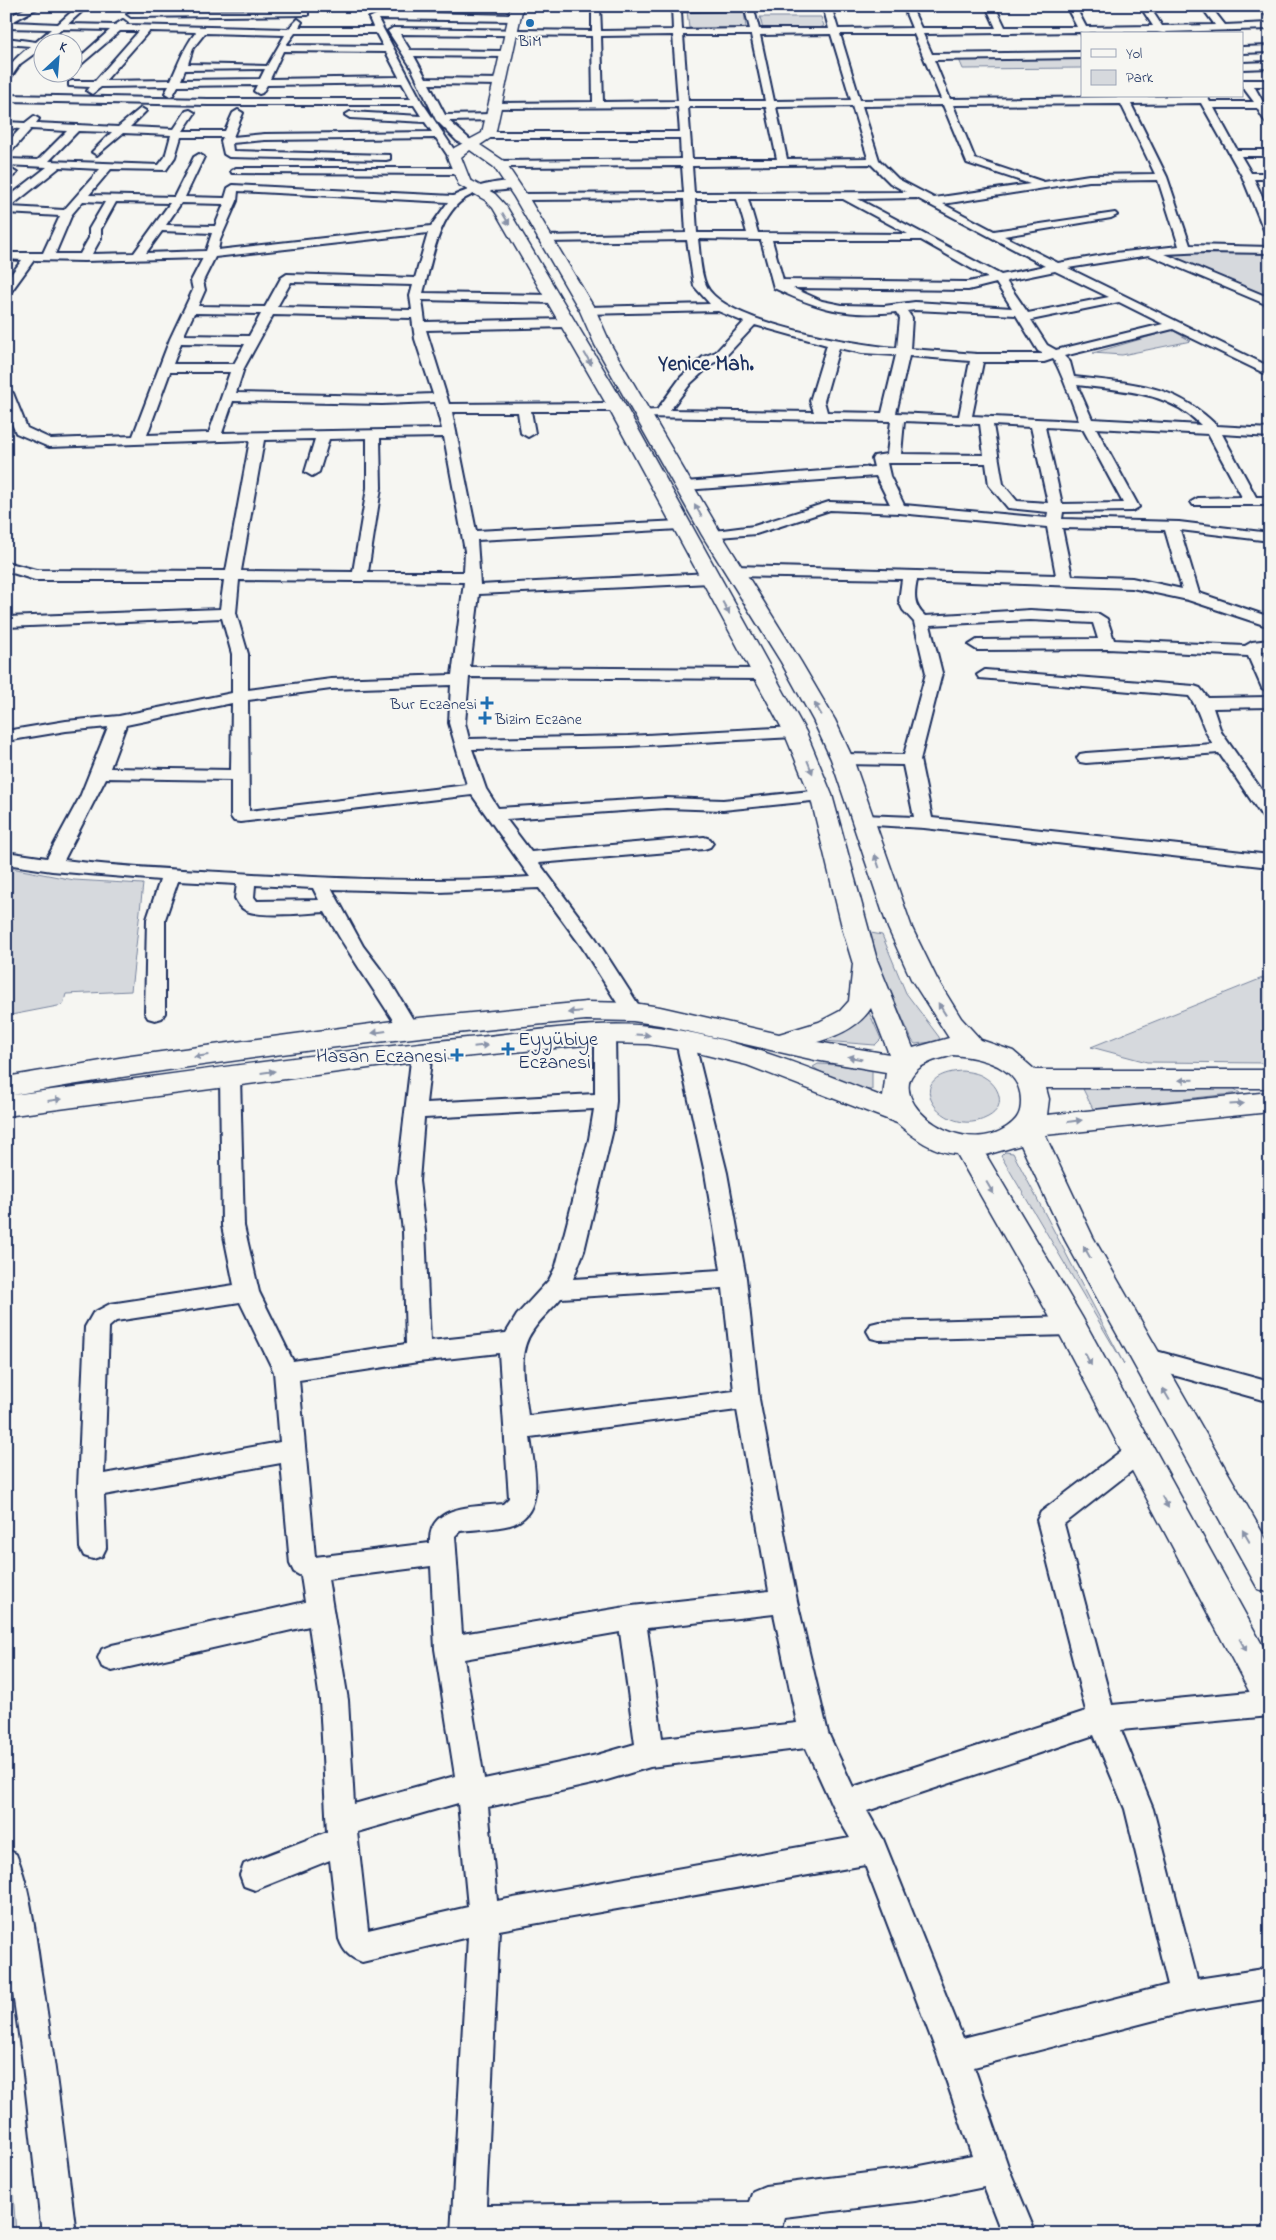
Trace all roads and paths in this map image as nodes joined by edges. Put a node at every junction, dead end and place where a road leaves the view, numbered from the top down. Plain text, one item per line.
1 (37, 6) edge
2 (84, 6) edge
3 (138, 6) edge
4 (405, 6) edge
5 (596, 6) edge
6 (828, 6) edge
7 (907, 6) edge
8 (990, 6) edge
9 (1070, 6) edge
10 (1144, 6) edge
11 (1206, 6) edge
12 (1261, 6) edge
13 (676, 7) edge
14 (749, 7) edge
15 (307, 10) edge
16 (381, 10) edge
17 (516, 11) edge
18 (131, 14) junction
19 (1270, 16) edge
20 (6, 24) edge
21 (61, 26) junction
22 (1270, 26) edge
23 (1222, 27) junction
24 (118, 28) junction
25 (146, 29) junction
26 (379, 30) junction
27 (917, 30) junction
28 (1002, 30) junction
29 (202, 31) junction
30 (291, 31) junction
31 (393, 31) junction
32 (677, 31) junction
33 (754, 31) junction
34 (834, 31) junction
35 (55, 32) edge
36 (597, 32) junction
37 (1084, 32) edge
38 (1161, 32) edge
39 (512, 34) junction
40 (6, 41) edge
41 (32, 44) edge
42 (280, 48) junction
43 (389, 48) junction
44 (82, 49) edge
45 (1270, 49) edge
46 (94, 50) junction
47 (1244, 50) edge
48 (1257, 50) junction
49 (32, 51) edge
50 (408, 53) junction
51 (506, 54) junction
52 (1081, 55) edge
53 (928, 57) junction
54 (6, 60) edge
55 (82, 60) edge
56 (16, 62) junction
57 (32, 63) edge
58 (1270, 64) edge
59 (272, 66) junction
60 (1244, 66) edge
61 (181, 67) junction
62 (6, 78) edge
63 (405, 80) junction
64 (424, 80) junction
65 (264, 81) junction
66 (61, 82) edge
67 (501, 82) junction
68 (176, 83) junction
69 (1245, 83) edge
70 (1270, 83) edge
71 (98, 84) junction
72 (52, 94) junction
73 (6, 98) edge
74 (87, 98) junction
75 (1124, 98) edge
76 (1204, 100) edge
77 (253, 102) junction
78 (417, 102) junction
79 (946, 102) junction
80 (858, 103) junction
81 (771, 104) junction
82 (682, 105) junction
83 (1265, 105) edge
84 (598, 106) junction
85 (6, 108) edge
86 (44, 108) junction
87 (162, 109) junction
88 (140, 111) junction
89 (190, 112) junction
90 (494, 112) junction
91 (238, 113) junction
92 (334, 115) dead end
93 (440, 118) junction
94 (429, 119) junction
95 (1270, 121) edge
96 (6, 125) edge
97 (28, 126) junction
98 (75, 128) junction
99 (118, 131) junction
100 (177, 133) junction
101 (393, 135) junction
102 (439, 135) junction
103 (684, 135) junction
104 (227, 137) junction
105 (480, 140) junction
106 (611, 150) junction
107 (6, 151) edge
108 (96, 152) junction
109 (115, 153) dead end
110 (1234, 153) junction
111 (1270, 153) edge
112 (214, 156) junction
113 (166, 157) junction
114 (386, 157) junction
115 (874, 161) junction
116 (6, 162) edge
117 (41, 162) junction
118 (687, 163) junction
119 (783, 163) junction
120 (57, 164) junction
121 (457, 164) junction
122 (499, 164) junction
123 (82, 166) junction
124 (108, 167) junction
125 (236, 171) junction
126 (380, 171) junction
127 (361, 172) junction
128 (1247, 176) junction
129 (1270, 176) edge
130 (1162, 177) junction
131 (1041, 184) junction
132 (6, 185) edge
133 (30, 186) junction
134 (233, 188) junction
135 (477, 189) junction
136 (517, 191) junction
137 (346, 194) junction
138 (741, 195) junction
139 (843, 195) junction
140 (917, 195) junction
141 (690, 196) junction
142 (79, 198) junction
143 (112, 199) junction
144 (455, 199) junction
145 (177, 201) junction
146 (232, 201) junction
147 (932, 202) junction
148 (6, 205) edge
149 (6, 210) edge
150 (1266, 210) edge
151 (67, 213) junction
152 (1111, 215) dead end
153 (159, 228) junction
154 (435, 229) junction
155 (220, 230) junction
156 (1270, 230) edge
157 (992, 235) junction
158 (692, 236) junction
159 (760, 237) junction
160 (923, 237) junction
161 (544, 240) junction
162 (1186, 249) junction
163 (1270, 250) edge
164 (1150, 252) junction
165 (211, 254) junction
166 (6, 256) edge
167 (30, 257) junction
168 (137, 257) junction
169 (47, 258) junction
170 (84, 258) junction
171 (1056, 267) junction
172 (999, 279) junction
173 (777, 284) junction
174 (417, 289) junction
175 (6, 290) edge
176 (554, 299) junction
177 (1118, 299) junction
178 (1270, 302) edge
179 (720, 307) junction
180 (189, 309) junction
181 (900, 309) junction
182 (588, 311) junction
183 (271, 312) junction
184 (1022, 315) junction
185 (417, 320) junction
186 (752, 321) junction
187 (567, 323) junction
188 (1173, 325) junction
189 (176, 338) junction
190 (252, 340) junction
191 (834, 343) junction
192 (903, 353) junction
193 (1055, 354) junction
194 (977, 358) junction
195 (165, 368) junction
196 (238, 368) junction
197 (1270, 372) edge
198 (1068, 380) junction
199 (6, 393) edge
200 (226, 397) junction
201 (442, 403) junction
202 (524, 407) junction
203 (617, 407) junction
204 (652, 414) junction
205 (822, 416) junction
206 (893, 417) junction
207 (965, 420) junction
208 (986, 421) junction
209 (1037, 423) junction
210 (1088, 424) junction
211 (1212, 429) junction
212 (449, 433) junction
213 (528, 433) dead end
214 (1270, 433) edge
215 (373, 434) junction
216 (323, 435) junction
217 (214, 436) junction
218 (258, 436) junction
219 (138, 440) junction
220 (894, 458) junction
221 (991, 459) junction
222 (882, 471) junction
223 (312, 472) dead end
224 (685, 486) junction
225 (1251, 501) junction
226 (1270, 501) edge
227 (1198, 502) dead end
228 (899, 509) junction
229 (1055, 515) junction
230 (680, 525) junction
231 (1170, 526) junction
232 (712, 535) junction
233 (470, 536) junction
234 (1270, 536) edge
235 (6, 566) edge
236 (735, 571) junction
237 (231, 575) junction
238 (360, 576) junction
239 (910, 576) junction
240 (710, 578) junction
241 (1065, 580) junction
242 (472, 583) junction
243 (1192, 596) junction
244 (228, 613) junction
245 (921, 621) junction
246 (6, 622) edge
247 (1270, 622) edge
248 (1108, 644) junction
249 (978, 645) dead end
250 (1270, 645) edge
251 (1253, 651) junction
252 (762, 674) junction
253 (985, 675) dead end
254 (460, 676) junction
255 (1270, 688) edge
256 (241, 696) junction
257 (1270, 702) edge
258 (1203, 703) junction
259 (119, 721) junction
260 (795, 732) junction
261 (6, 736) edge
262 (462, 744) junction
263 (1224, 748) junction
264 (1086, 758) dead end
265 (842, 759) junction
266 (911, 760) junction
267 (99, 773) junction
268 (241, 775) junction
269 (477, 789) junction
270 (821, 795) junction
271 (492, 814) junction
272 (1270, 815) edge
273 (862, 820) junction
274 (924, 823) junction
275 (704, 843) dead end
276 (6, 858) edge
277 (525, 858) junction
278 (1270, 861) edge
279 (52, 865) junction
280 (171, 875) junction
281 (247, 879) junction
282 (543, 882) junction
283 (319, 883) junction
284 (332, 906) junction
285 (864, 960) junction
286 (633, 1012) junction
287 (155, 1013) dead end
288 (408, 1028) junction
289 (605, 1034) junction
290 (686, 1041) junction
291 (779, 1042) junction
292 (972, 1047) junction
293 (422, 1052) junction
294 (905, 1065) junction
295 (230, 1077) junction
296 (1029, 1079) junction
297 (1270, 1079) edge
298 (6, 1087) edge
299 (605, 1101) junction
300 (1270, 1102) edge
301 (6, 1106) edge
302 (414, 1111) junction
303 (903, 1115) junction
304 (1027, 1127) junction
305 (966, 1146) junction
306 (734, 1278) junction
307 (556, 1289) junction
308 (247, 1292) junction
309 (1071, 1326) junction
310 (879, 1331) dead end
311 (512, 1342) junction
312 (418, 1352) junction
313 (1145, 1358) junction
314 (286, 1372) junction
315 (1270, 1392) edge
316 (747, 1399) junction
317 (517, 1428) junction
318 (293, 1450) junction
319 (1138, 1452) junction
320 (91, 1487) junction
321 (93, 1548) dead end
322 (444, 1553) junction
323 (313, 1569) junction
324 (1270, 1578) edge
325 (784, 1601) junction
326 (320, 1611) junction
327 (632, 1618) junction
328 (450, 1649) junction
329 (112, 1658) dead end
330 (1270, 1694) edge
331 (1270, 1703) edge
332 (1102, 1719) junction
333 (814, 1734) junction
334 (650, 1753) junction
335 (471, 1791) junction
336 (846, 1804) junction
337 (342, 1831) junction
338 (873, 1849) junction
339 (6, 1864) edge
340 (255, 1875) dead end
341 (484, 1918) junction
342 (1270, 1982) edge
343 (1186, 1996) junction
344 (954, 2056) junction
345 (993, 2169) junction
346 (769, 2226) edge
347 (469, 2228) edge
348 (59, 2234) edge
349 (1018, 2234) edge

1 - 20 street
2 - 21 street
3 - 18 street
4 - 17 street
5 - 36 street
6 - 34 street
7 - 27 street
8 - 28 street
9 - 37 street
10 - 38 street
11 - 23 street
12 - 19 street
13 - 14 street
13 - 32 street
14 - 33 street
15 - 18 street
15 - 30 street
16 - 17 street
16 - 26 street
16 - 31 street
17 - 39 main road
18 - 24 street
20 - 21 street
21 - 24 street
21 - 35 street
22 - 23 street
23 - 38 street
24 - 25 street
24 - 46 street
25 - 29 street
25 - 71 street
26 - 30 street
26 - 43 street
27 - 28 street
27 - 34 street
27 - 53 street
28 - 37 street
29 - 30 street
29 - 61 street
30 - 42 street
31 - 39 street
31 - 50 street
32 - 33 street
32 - 36 street
32 - 82 street
33 - 34 street
33 - 81 street
34 - 80 street
36 - 39 street
36 - 84 street
37 - 38 street
39 - 51 main road
40 - 41 street
42 - 43 street
42 - 59 street
43 - 63 street
44 - 46 street
45 - 48 street
46 - 55 street
47 - 48 street
48 - 58 street
49 - 56 street
50 - 51 street
50 - 64 street
51 - 67 main road
52 - 53 street
53 - 79 street
54 - 56 street
56 - 57 street
56 - 62 street
58 - 60 street
59 - 61 street
59 - 65 street
61 - 68 street
63 - 65 street
63 - 78 street
64 - 67 street
64 - 93 street
65 - 68 street
65 - 77 street
66 - 71 street
67 - 90 main road
68 - 71 street
68 - 87 street
69 - 70 street
69 - 83 street
71 - 74 street
72 - 73 street
72 - 74 street
72 - 86 street
74 - 87 street
75 - 76 street
75 - 79 street
75 - 130 street
76 - 83 street
76 - 110 street
77 - 78 street
77 - 87 street
77 - 91 street
78 - 94 street
79 - 80 street
79 - 131 street
80 - 81 street
80 - 115 street
81 - 82 street
81 - 119 street
82 - 84 street
82 - 103 street
83 - 95 street
84 - 90 street
85 - 86 street
86 - 88 street
86 - 97 street
87 - 88 street
87 - 89 street
88 - 99 street
89 - 91 street
89 - 100 street
90 - 93 street
90 - 105 main road
91 - 104 street
92 - 94 street
93 - 105 street
94 - 102 street
96 - 97 street
97 - 98 street
97 - 107 street
98 - 99 street
98 - 117 street
99 - 100 street
99 - 108 street
100 - 104 street
100 - 113 street
101 - 102 street
101 - 104 street
101 - 114 street
102 - 121 street
103 - 106 street
103 - 118 street
104 - 112 street
105 - 106 street
105 - 121 main road
105 - 122 main road
106 - 118 street
106 - 122 street
108 - 109 street
108 - 123 street
110 - 111 street
110 - 128 street
112 - 113 street
112 - 114 street
112 - 125 street
112 - 145 street
113 - 124 street
114 - 126 street
115 - 119 street
115 - 140 street
116 - 117 street
117 - 120 street
118 - 119 street
118 - 141 street
120 - 123 street
120 - 133 street
121 - 126 street
121 - 135 main road
122 - 136 main road
123 - 124 street
124 - 142 street
125 - 127 street
125 - 134 street
126 - 127 street
127 - 137 street
128 - 129 street
128 - 150 street
130 - 131 street
130 - 162 street
131 - 147 street
132 - 133 street
133 - 148 street
134 - 137 street
134 - 146 street
135 - 136 street
135 - 144 street
135 -> 176 main road
136 - 141 street
136 - 161 main road
137 - 144 street
138 - 139 street
138 - 141 street
138 - 159 street
139 - 140 street
139 - 160 street
140 - 147 street
141 - 158 street
142 - 143 street
142 - 151 street
143 - 145 street
143 - 170 street
144 - 154 street
145 - 146 street
145 - 153 street
146 - 155 street
147 - 157 street
149 - 151 street
150 - 156 street
151 - 169 street
152 - 157 street
153 - 155 street
153 - 168 street
154 - 165 street
154 - 174 street
155 - 165 street
157 - 171 street
158 - 159 street
158 - 161 street
158 - 179 street
159 - 160 street
159 - 173 street
160 - 172 street
161 - 182 main road
162 - 163 street
162 - 164 street
164 - 171 street
164 - 178 street
165 - 168 street
165 - 180 street
166 - 167 street
167 - 169 street
167 - 175 street
168 - 170 street
169 - 170 street
171 - 172 street
171 - 177 street
172 - 173 street
172 - 184 street
173 - 181 street
174 - 176 street
174 - 183 street
174 - 185 street
176 - 187 main road
177 - 184 street
177 - 188 street
179 - 182 street
179 - 186 street
180 - 183 street
180 - 189 street
181 - 184 street
181 - 192 street
182 - 204 main road
183 - 185 street
183 - 190 street
184 - 193 street
185 - 187 street
185 - 201 street
186 - 191 street
186 - 204 street
187 -> 203 main road
188 - 193 street
188 - 197 street
189 - 190 street
189 - 195 street
190 - 196 street
191 - 192 street
191 - 205 street
192 - 194 street
192 - 206 street
193 - 194 street
193 - 198 street
194 - 207 street
195 - 196 street
195 - 219 street
196 - 200 street
198 - 210 street
198 - 211 street
199 - 219 street
200 - 201 street
200 - 217 street
201 - 202 street
201 - 212 street
202 - 203 street
202 - 213 street
203 - 230 main road
204 - 205 street
204 - 224 main road
205 - 206 street
206 - 207 street
206 - 220 street
207 - 208 street
208 - 209 street
208 - 221 street
209 - 210 street
209 - 229 street
210 - 211 street
210 - 229 street
211 - 214 street
211 - 225 street
212 - 215 street
212 - 233 street
215 - 216 street
215 - 238 street
216 - 218 street
216 - 223 street
217 - 218 street
217 - 219 street
218 - 237 street
220 - 221 street
220 - 222 street
221 - 229 street
222 - 224 street
222 - 228 street
232 -> 224 main road
225 - 226 street
225 - 227 street
228 - 229 street
228 - 232 street
229 - 231 street
229 - 241 street
230 - 233 street
230 - 240 main road
231 - 234 street
231 - 243 street
232 - 236 main road
233 - 242 street
235 - 237 street
236 - 239 street
265 -> 236 main road
237 - 238 street
237 - 244 street
238 - 242 street
239 - 241 street
239 - 245 street
240 - 242 street
240 -> 252 main road
241 - 243 street
242 - 254 street
243 - 247 street
244 - 246 street
244 - 256 street
245 - 248 street
245 - 266 street
248 - 249 street
248 - 251 street
250 - 251 street
251 - 255 street
252 - 254 street
252 - 260 main road
253 - 258 street
254 - 256 street
254 - 262 street
256 - 259 street
256 - 268 street
257 - 258 street
258 - 263 street
259 - 261 street
259 - 267 street
260 - 262 street
260 -> 270 main road
262 - 269 street
263 - 264 street
263 - 272 street
265 - 266 street
265 - 273 main road
266 - 274 street
267 - 268 street
267 - 279 street
268 - 269 street
269 - 271 street
270 - 271 street
270 - 285 main road
271 - 277 street
273 - 274 street
292 -> 273 main road
274 - 278 street
275 - 277 street
276 - 279 street
277 - 282 street
279 - 280 street
280 - 281 street
280 - 287 street
281 - 283 street
281 - 284 street
282 - 283 street
282 - 286 street
283 - 284 street
284 - 288 street
285 - 291 main road
285 - 294 main road
286 -> 288 main road
286 - 291 main road
288 -> 298 main road
289 -> 290 main road
293 -> 289 main road
289 - 299 street
290 - 303 main road
290 - 306 street
294 -> 291 main road
292 - 294 main road
292 - 296 main road
295 -> 293 main road
293 - 302 street
294 - 303 main road
301 -> 295 main road
295 - 308 street
297 -> 296 main road
296 - 304 main road
299 - 302 street
299 - 307 street
304 -> 300 main road
302 - 312 street
303 - 305 main road
304 - 305 main road
313 -> 304 main road
305 -> 309 main road
306 - 307 street
306 - 316 street
307 - 311 street
308 - 314 street
308 - 320 street
309 - 310 street
309 -> 319 main road
311 - 312 street
311 - 317 street
312 - 314 street
313 - 315 street
324 -> 313 main road
314 - 318 street
316 - 317 street
316 - 325 street
317 - 322 street
318 - 320 street
318 - 323 street
319 -> 330 main road
319 - 332 street
320 - 321 street
322 - 323 street
322 - 328 street
323 - 326 street
325 - 327 street
325 - 333 street
326 - 329 street
326 - 337 street
327 - 328 street
327 - 334 street
328 - 335 street
331 - 332 street
332 - 336 street
332 - 343 street
333 - 334 street
333 - 336 street
334 - 335 street
335 - 337 street
335 - 341 street
336 - 338 street
337 - 340 street
337 - 341 street
338 - 341 street
338 - 344 street
339 - 348 street
341 - 347 street
342 - 343 street
343 - 344 street
344 - 345 street
345 - 346 street
345 - 349 street
346 - 347 street

